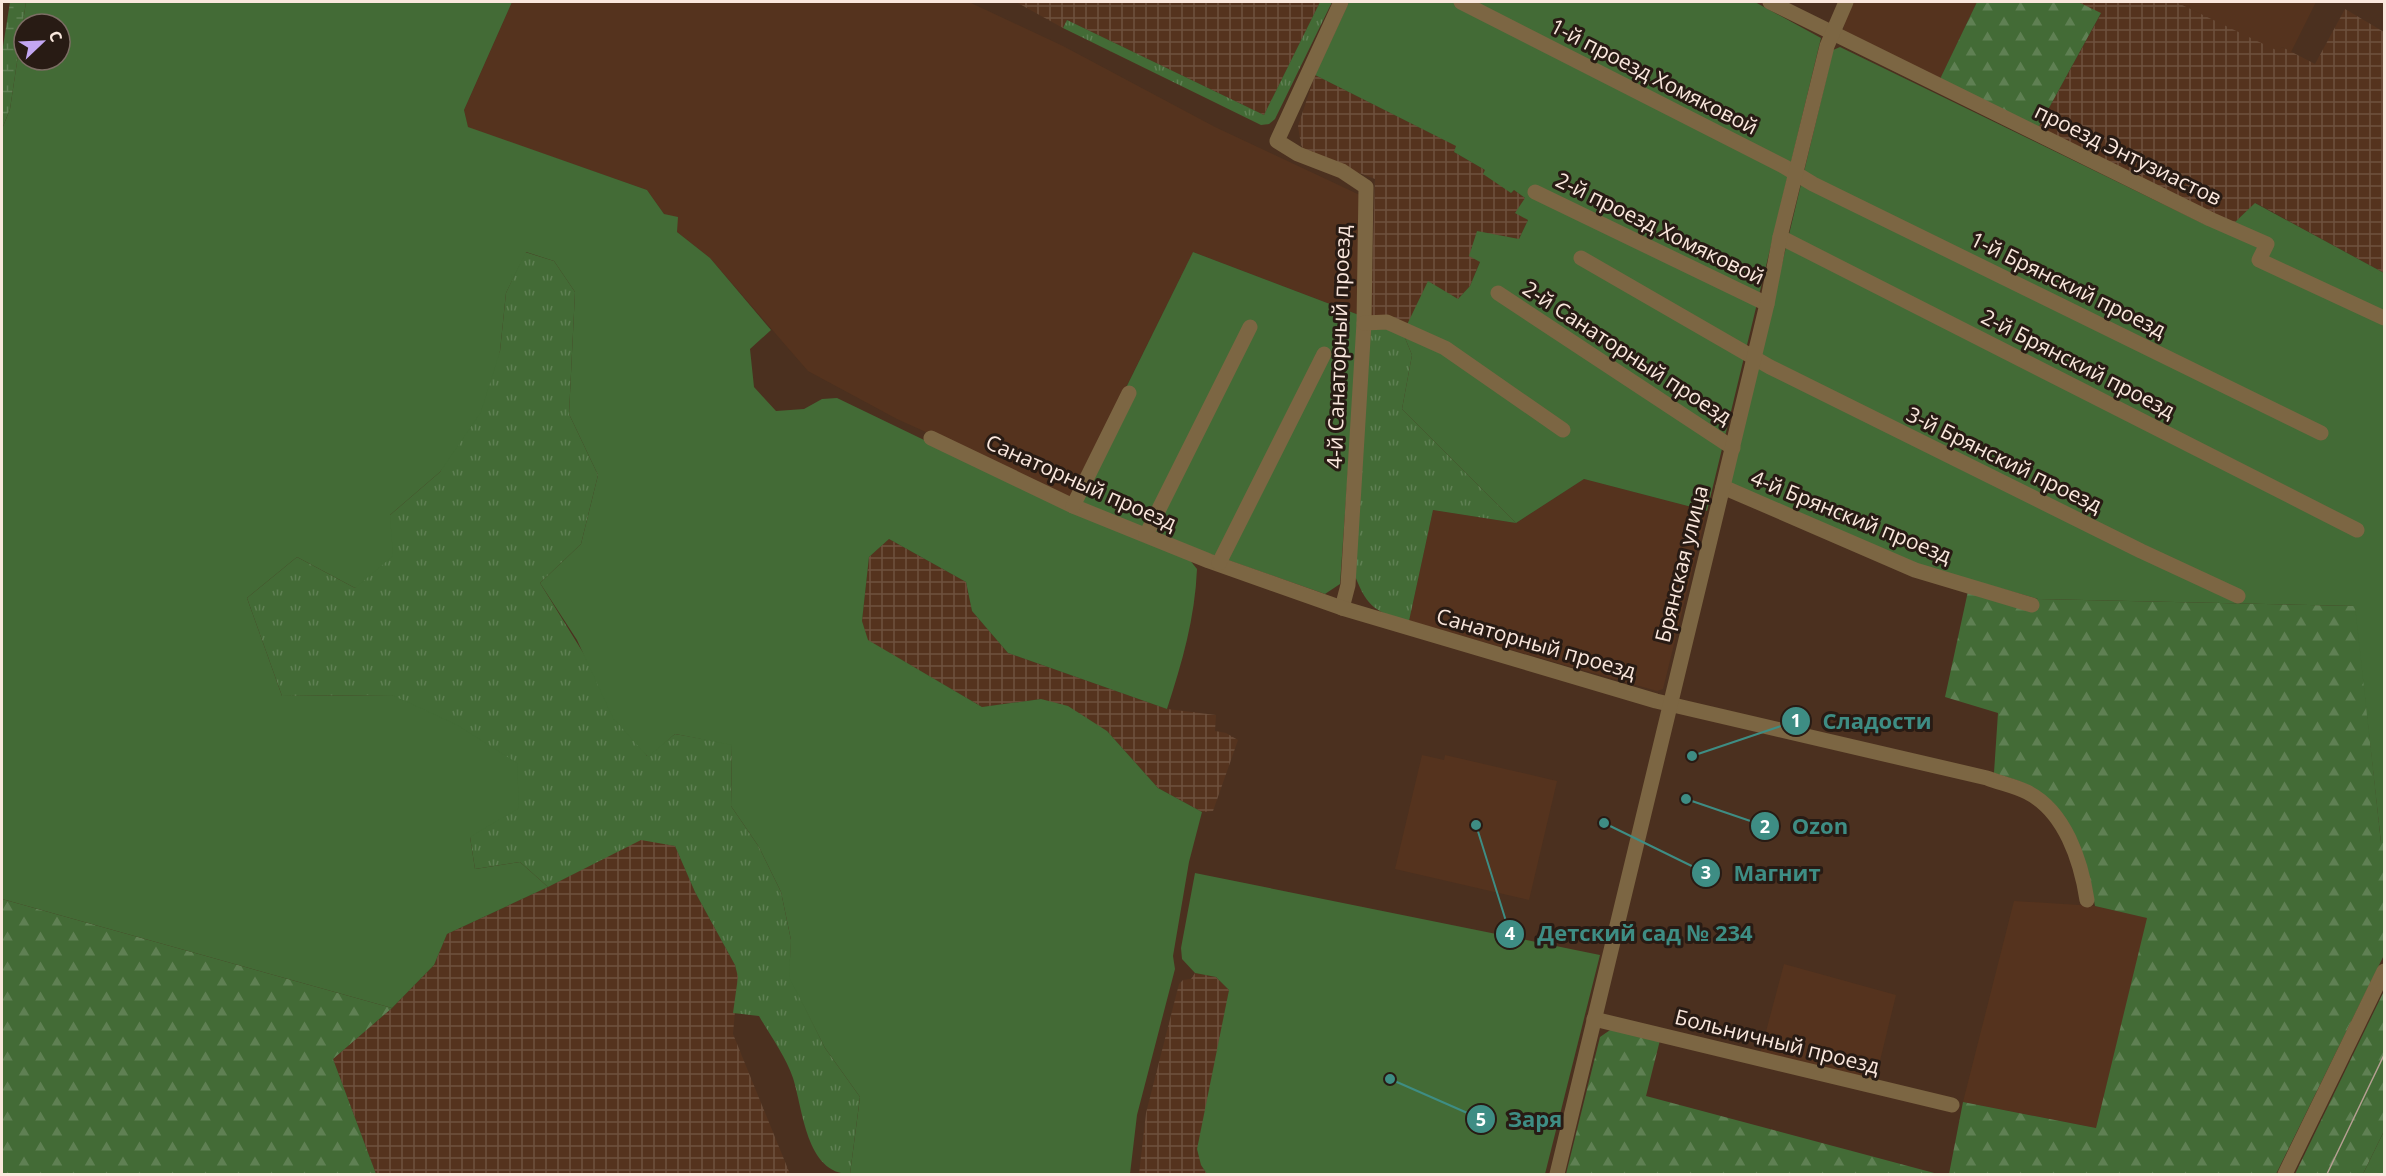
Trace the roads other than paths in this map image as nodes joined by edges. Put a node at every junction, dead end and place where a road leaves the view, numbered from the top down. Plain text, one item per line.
1 (1341, 2) edge
2 (1461, 2) edge
3 (1770, 2) edge
4 (1846, 2) edge
5 (1832, 33) junction
6 (1796, 174) junction
7 (1535, 192) dead end
8 (1780, 237) junction
9 (1581, 258) dead end
10 (1498, 293) dead end
11 (1767, 304) junction
12 (2385, 318) edge
13 (1364, 323) junction
14 (1250, 327) dead end
15 (1324, 354) dead end
16 (1755, 357) junction
17 (1129, 393) dead end
18 (1563, 430) dead end
19 (2321, 433) dead end
20 (931, 438) dead end
21 (1733, 448) junction
22 (1723, 487) junction
23 (1073, 506) junction
24 (2357, 530) dead end
25 (1146, 535) junction
26 (1219, 563) junction
27 (2238, 596) dead end
28 (2032, 605) dead end
29 (1342, 608) junction
30 (1670, 704) junction
31 (2087, 900) dead end
32 (2385, 971) edge
33 (1593, 1019) junction
34 (1952, 1106) dead end
35 (1557, 1174) edge
36 (2285, 1174) edge

1 - 13 street, 4-й Санаторный проезд
2 - 6 street, 1-й проезд Хомяковой
3 - 5 street
4 - 5 street, Брянская улица
5 - 6 street, Брянская улица
5 - 12 street, проезд Энтузиастов
6 - 8 street, Брянская улица
6 - 19 street, 1-й Брянский проезд
7 - 11 street, 2-й проезд Хомяковой
8 - 11 street, Брянская улица
8 - 24 street, 2-й Брянский проезд
9 - 16 street, 3-й Брянский проезд
10 - 21 street, 2-й Санаторный проезд
11 - 16 street, Брянская улица
13 - 18 street
13 - 29 street, 4-й Санаторный проезд
14 - 25 street
15 - 26 street
16 - 21 street, Брянская улица
16 - 27 street, 3-й Брянский проезд
17 - 23 street
20 - 23 street, Санаторный проезд
21 - 22 street, Брянская улица
22 - 28 street, 4-й Брянский проезд
22 - 30 street, Брянская улица
23 - 25 street, Санаторный проезд
25 - 26 street, Санаторный проезд
26 - 29 street, Санаторный проезд
29 - 30 street, Санаторный проезд
30 - 31 street, Санаторный проезд
30 - 33 street, Брянская улица
32 - 36 street
33 - 34 street, Больничный проезд
33 - 35 street, Брянская улица

